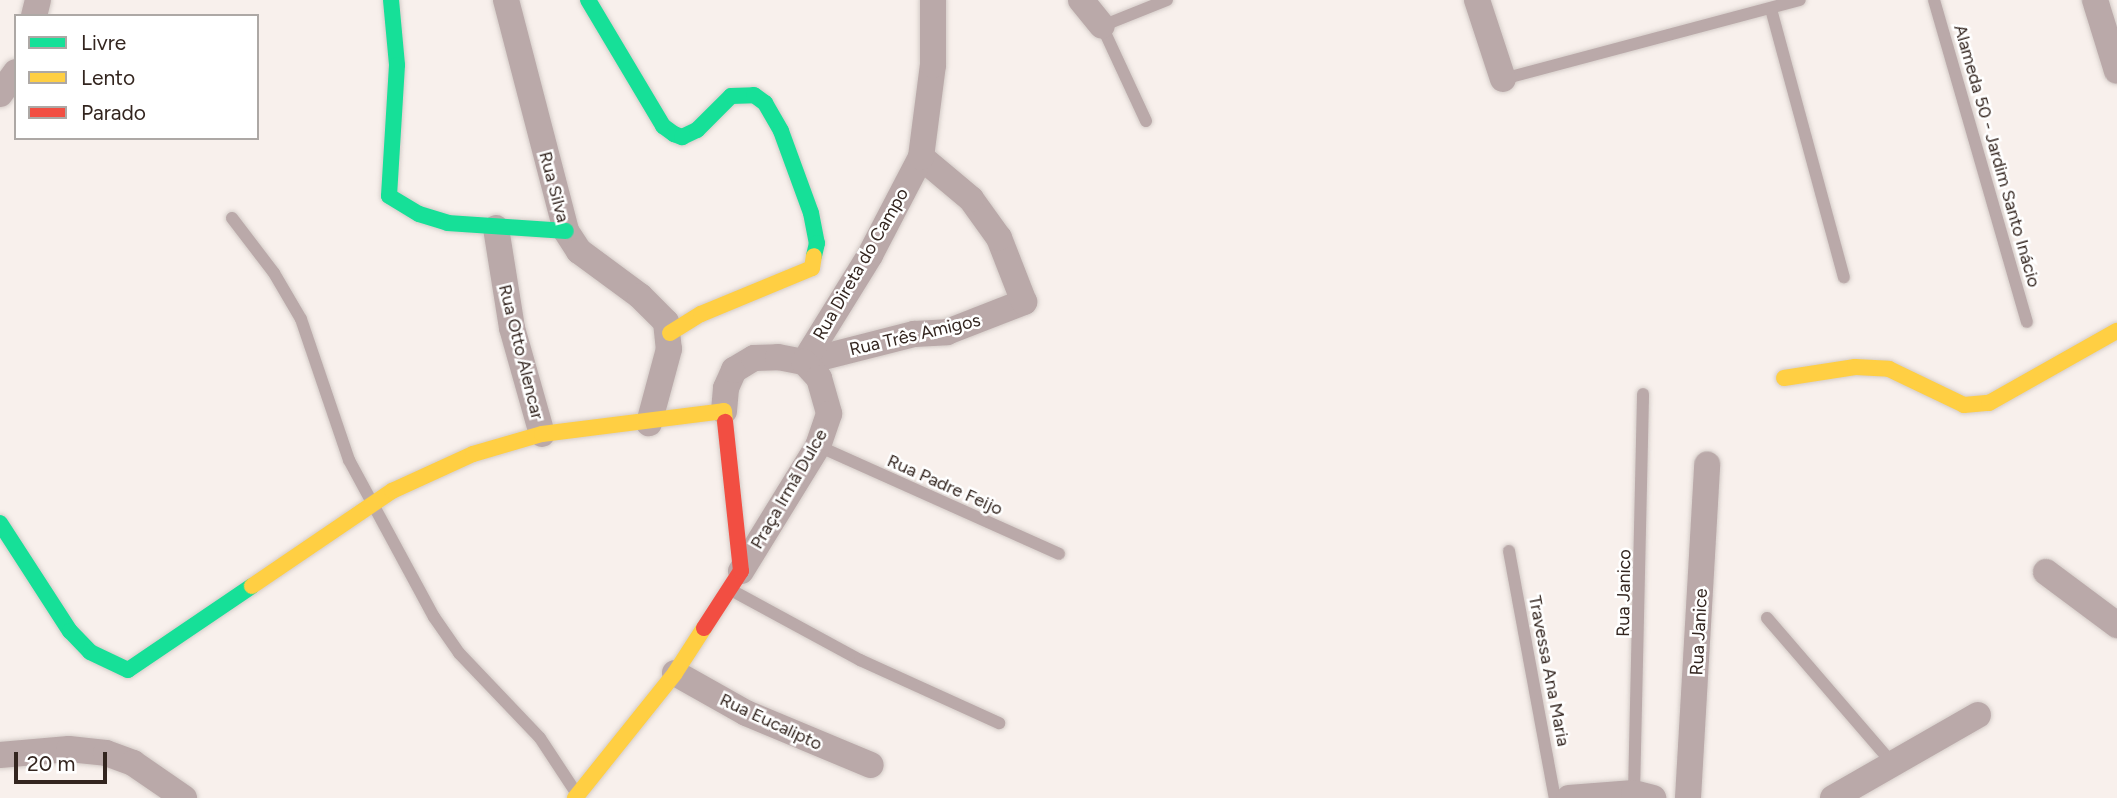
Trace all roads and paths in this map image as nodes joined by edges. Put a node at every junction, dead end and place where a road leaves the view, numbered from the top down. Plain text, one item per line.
1 (391, 0) edge
2 (506, 0) edge
3 (588, 0) edge
4 (933, 0) edge
5 (1081, 0) edge
6 (1167, 0) edge
7 (1477, 0) edge
8 (1800, 0) edge
9 (1934, 0) edge
10 (2095, 0) edge
11 (1771, 9) junction
12 (1102, 26) junction
13 (2117, 71) edge
14 (14, 75) edge
15 (1503, 79) joint
16 (0, 94) edge
17 (1146, 121) dead end
18 (920, 157) junction
19 (232, 218) dead end
20 (496, 228) junction
21 (566, 231) junction
22 (1844, 277) dead end
23 (2027, 322) dead end
24 (2117, 331) edge
25 (670, 333) junction
26 (804, 362) junction
27 (1784, 379) dead end
28 (1643, 394) dead end
29 (724, 411) junction
30 (649, 423) junction
31 (542, 434) junction
32 (818, 446) junction
33 (1707, 465) dead end
34 (375, 502) junction
35 (0, 523) edge
36 (1509, 551) dead end
37 (1059, 554) dead end
38 (2046, 572) dead end
39 (736, 580) junction
40 (1767, 618) dead end
41 (2117, 625) edge
42 (675, 673) junction
43 (1978, 715) dead end
44 (999, 723) dead end
45 (0, 755) edge
46 (1892, 763) junction
47 (871, 765) dead end
48 (1643, 795) edge
49 (578, 797) edge
50 (184, 798) edge
51 (1555, 798) edge
52 (1569, 798) edge
53 (1688, 798) edge
54 (1833, 798) edge

1 - 20 street
2 - 21 street, Rua Silva
3 - 25 street
4 - 18 street, Rua Direta do Campo
5 - 12 street
6 - 12 lane
7 - 15 street
8 - 11 lane
9 - 23 lane, Alameda 50 - Jardim Santo Inácio
10 - 13 street
11 - 15 lane
11 - 22 lane
12 - 17 lane
14 - 16 street
18 - 26 street, Rua Direta do Campo
18 - 26 street, Rua Três Amigos
19 - 34 lane
20 - 21 street
20 - 31 street, Rua Otto Alencar
21 - 25 street, Rua Silva
24 - 27 street
25 - 30 street
26 - 29 street
26 - 32 street, Praça Irmã Dulce
28 - 48 lane, Rua Janico
29 - 30 street
29 - 39 street
30 - 31 street
31 - 34 street
32 - 37 lane, Rua Padre Feijo
32 - 39 street, Praça Irmã Dulce
33 - 53 street, Rua Janice
34 - 35 street
34 - 49 lane
36 - 51 lane, Travessa Ana Maria
38 - 41 street
39 - 42 street
39 - 44 lane
40 - 46 lane
42 - 47 street, Rua Eucalipto
42 - 49 street
43 - 46 street
45 - 50 street
46 - 54 street
48 - 52 street

